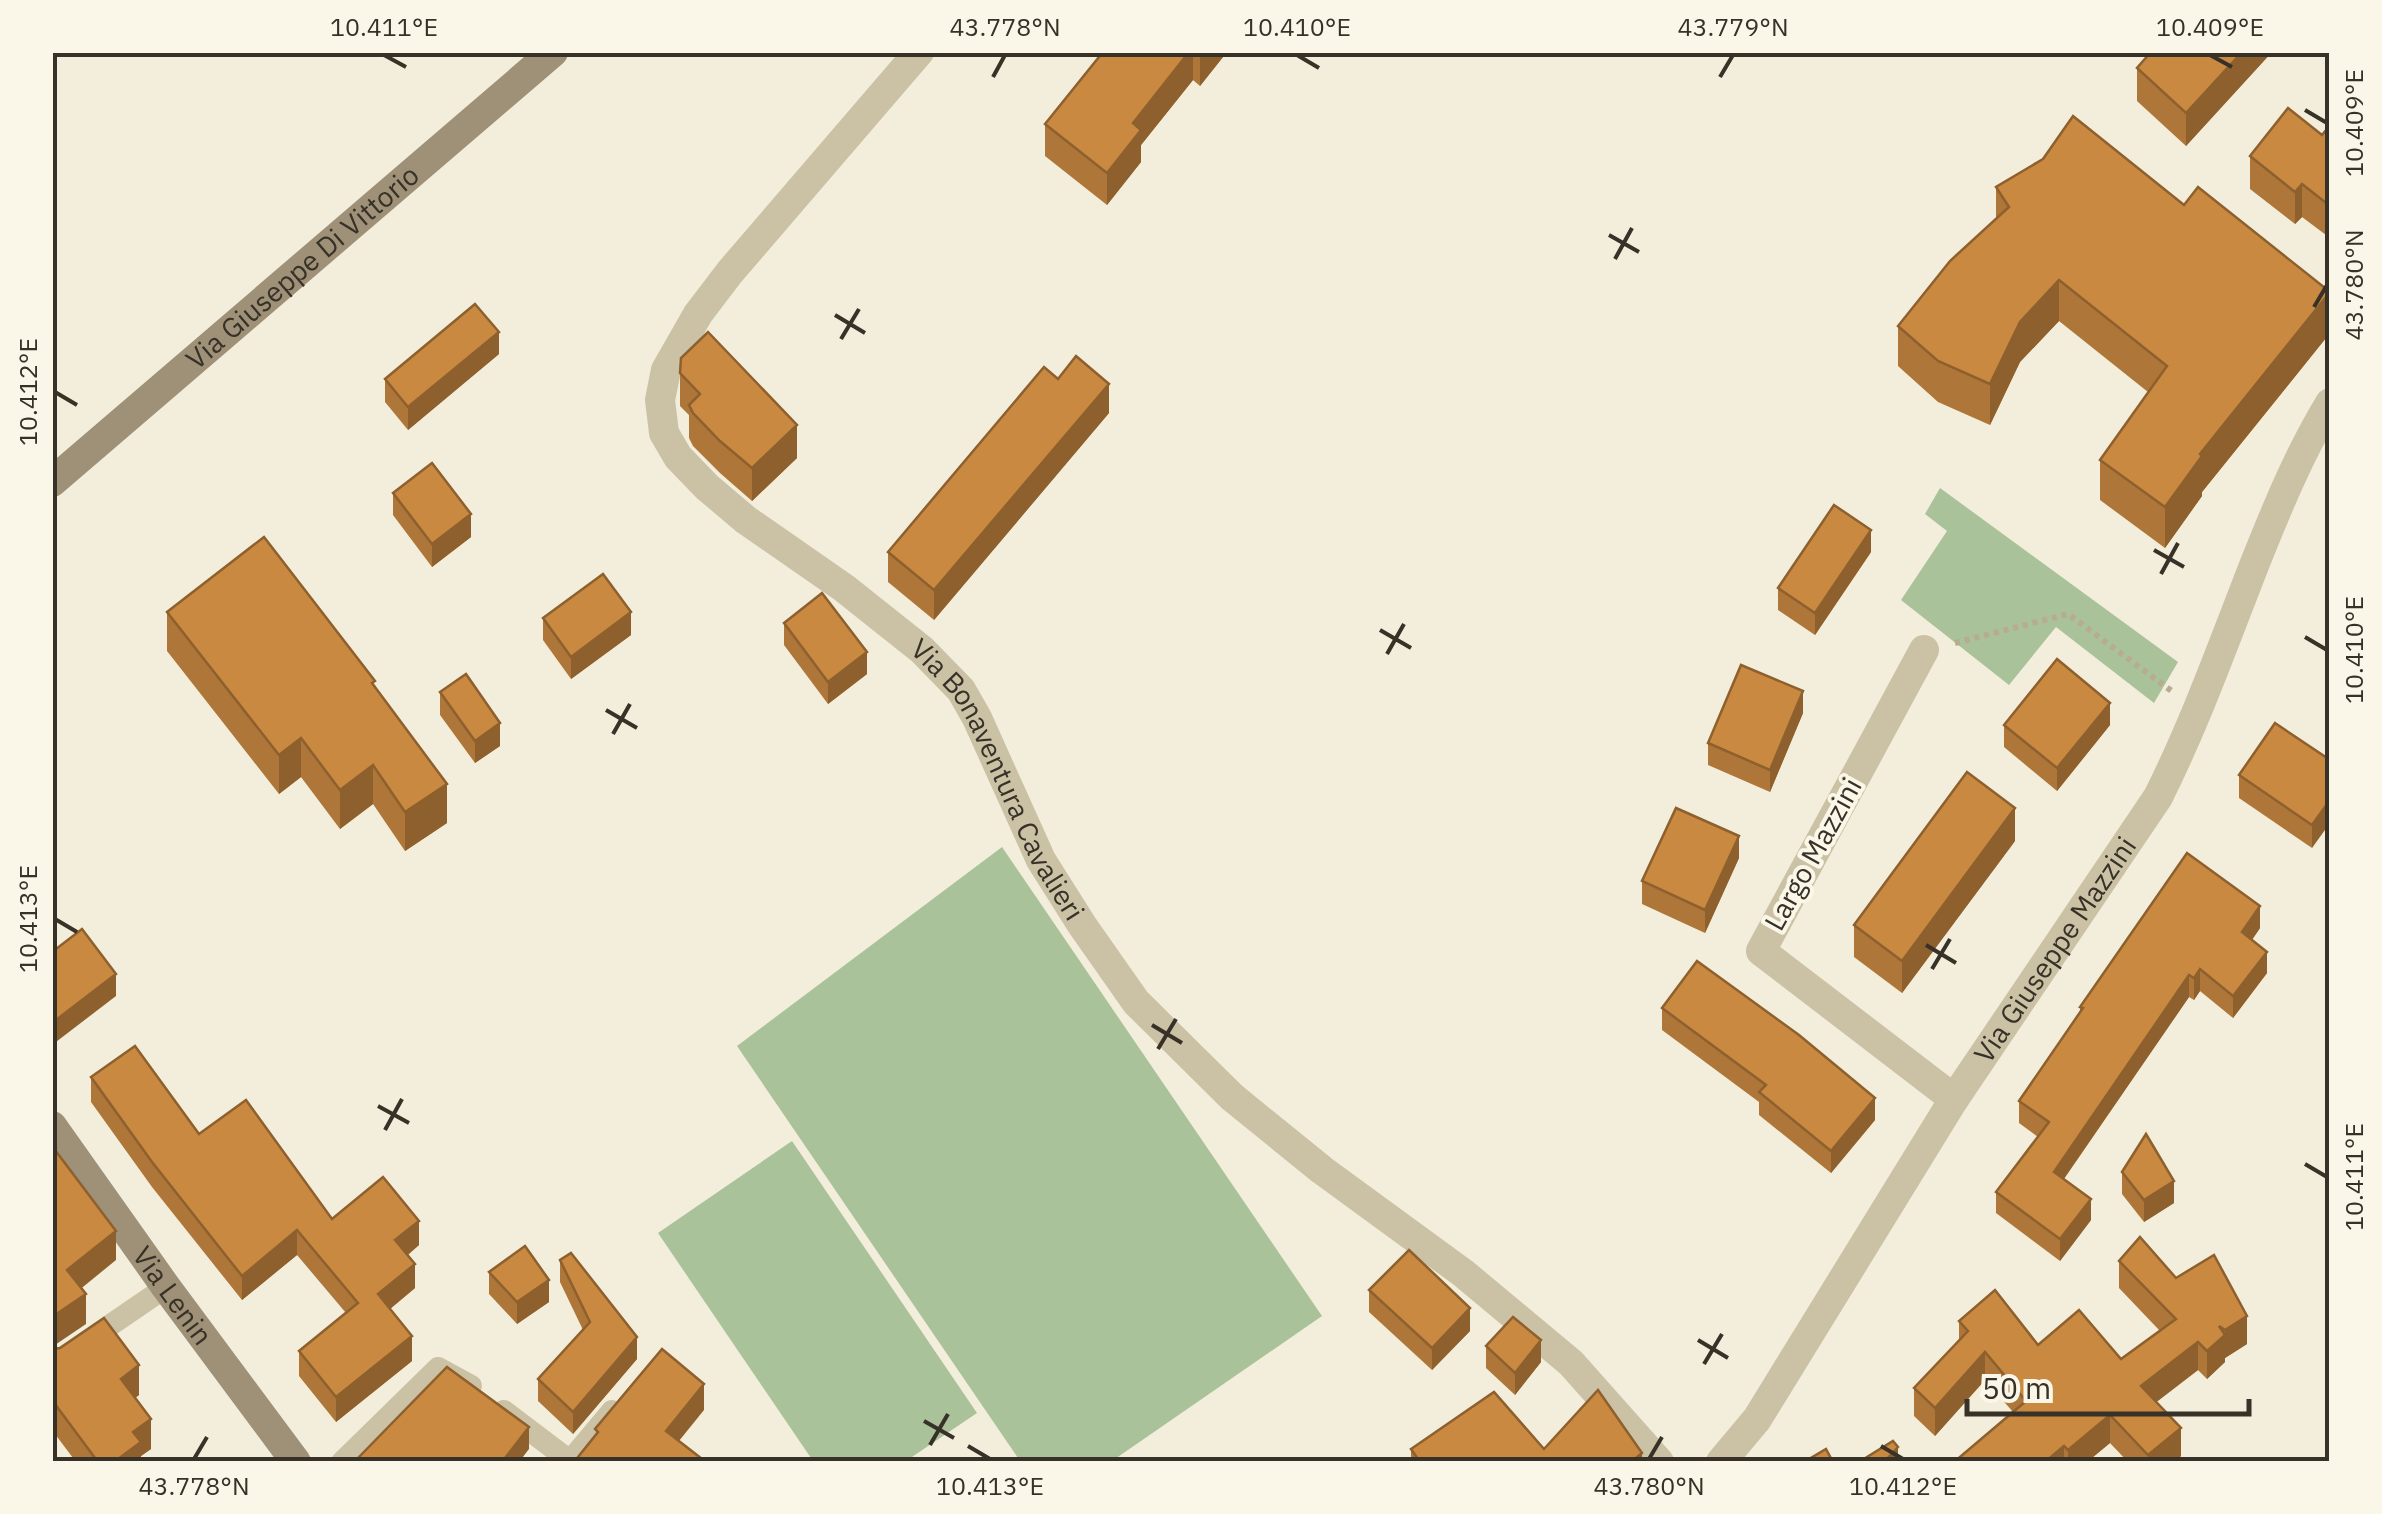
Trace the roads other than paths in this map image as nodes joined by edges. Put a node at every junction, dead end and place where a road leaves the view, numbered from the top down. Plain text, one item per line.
1 (553, 52) edge
2 (919, 52) edge
3 (2330, 404) edge
4 (52, 482) edge
5 (1924, 650) road end
6 (1954, 1099) junction
7 (52, 1126) edge
8 (166, 1287) junction
9 (52, 1366) edge
10 (629, 1391) edge
11 (296, 1462) edge
12 (342, 1462) edge
13 (1659, 1462) edge
14 (1721, 1462) edge

1 - 4 main road, Via Giuseppe Di Vittorio
2 - 13 street, Via Bonaventura Cavalieri
3 - 6 street, Via Giuseppe Mazzini
5 - 6 street, Largo Mazzini
6 - 14 street, Via Giuseppe Mazzini
7 - 8 main road, Via Lenin
8 - 9 lane
8 - 11 main road, Via Lenin
10 - 12 lane

